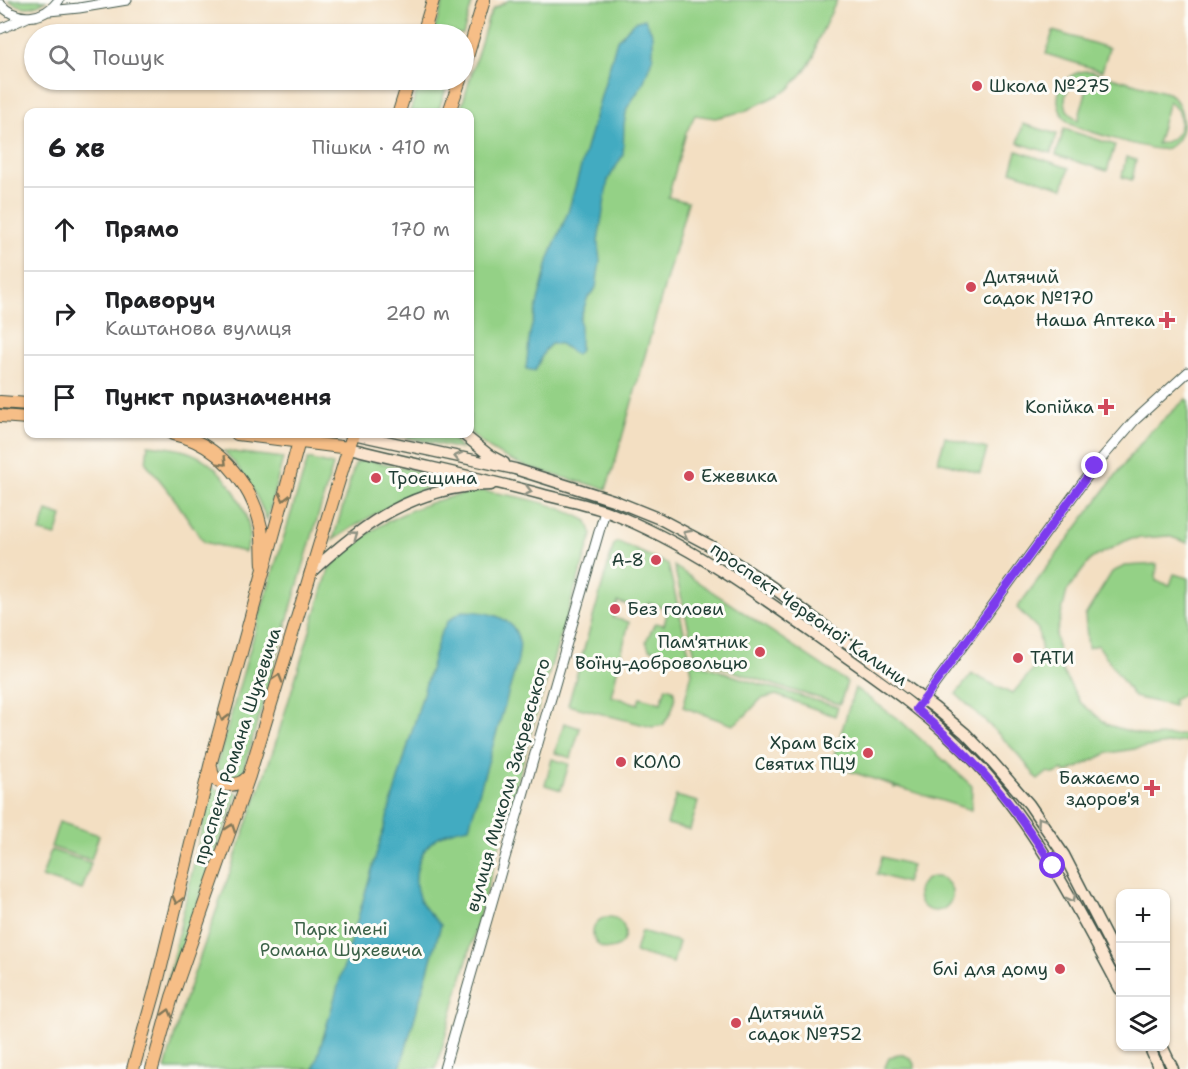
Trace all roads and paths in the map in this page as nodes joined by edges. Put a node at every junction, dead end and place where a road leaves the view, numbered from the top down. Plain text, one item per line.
1 (59, 0) edge
2 (127, 0) edge
3 (433, 0) edge
4 (484, 0) edge
5 (0, 4) edge
6 (49, 11) junction
7 (29, 17) junction
8 (426, 24) edge
9 (0, 29) edge
10 (474, 34) edge
11 (406, 90) edge
12 (456, 90) edge
13 (400, 108) edge
14 (450, 108) edge
15 (1188, 372) edge
16 (0, 402) edge
17 (24, 404) edge
18 (0, 416) edge
19 (24, 418) edge
20 (186, 438) edge
21 (300, 438) edge
22 (304, 438) edge
23 (351, 438) edge
24 (371, 438) edge
25 (468, 438) edge
26 (349, 448) junction
27 (515, 469) junction
28 (507, 485) junction
29 (605, 512) junction
30 (310, 573) junction
31 (263, 576) junction
32 (924, 699) junction
33 (916, 709) junction
34 (211, 762) junction
35 (249, 776) junction
36 (1116, 956) edge
37 (1116, 981) edge
38 (1151, 1051) edge
39 (1164, 1051) edge
40 (133, 1069) edge
41 (152, 1069) edge
42 (444, 1069) edge
43 (1159, 1069) edge
44 (1173, 1069) edge

1 - 6 street
2 - 6 street
3 - 8 main road
4 - 10 main road
5 - 7 street
6 - 7 street
7 - 9 street
11 - 13 main road
12 - 14 main road
15 - 32 street
16 - 17 main road
18 - 19 main road
20 -> 31 main road
21 -> 31 main road, проспект Романа Шухевича
22 - 26 main road
23 - 26 main road, проспект Романа Шухевича
27 -> 24 main road, проспект Червоної Калини
25 - 27 main road
26 - 28 main road, проспект Червоної Калини
26 - 30 main road, проспект Романа Шухевича
32 -> 27 main road, проспект Червоної Калини
28 -> 29 main road, проспект Червоної Калини
30 -> 28 main road
29 - 33 main road, проспект Червоної Калини
29 - 42 street, вулиця Миколи Закревського
35 -> 30 main road, проспект Романа Шухевича
31 -> 34 main road, проспект Романа Шухевича
32 - 33 street
36 -> 32 main road, проспект Червоної Калини
33 -> 37 main road, проспект Червоної Калини
34 - 35 main road
34 -> 40 main road, проспект Романа Шухевича
41 -> 35 main road, проспект Романа Шухевича
38 - 43 main road
39 - 44 main road

